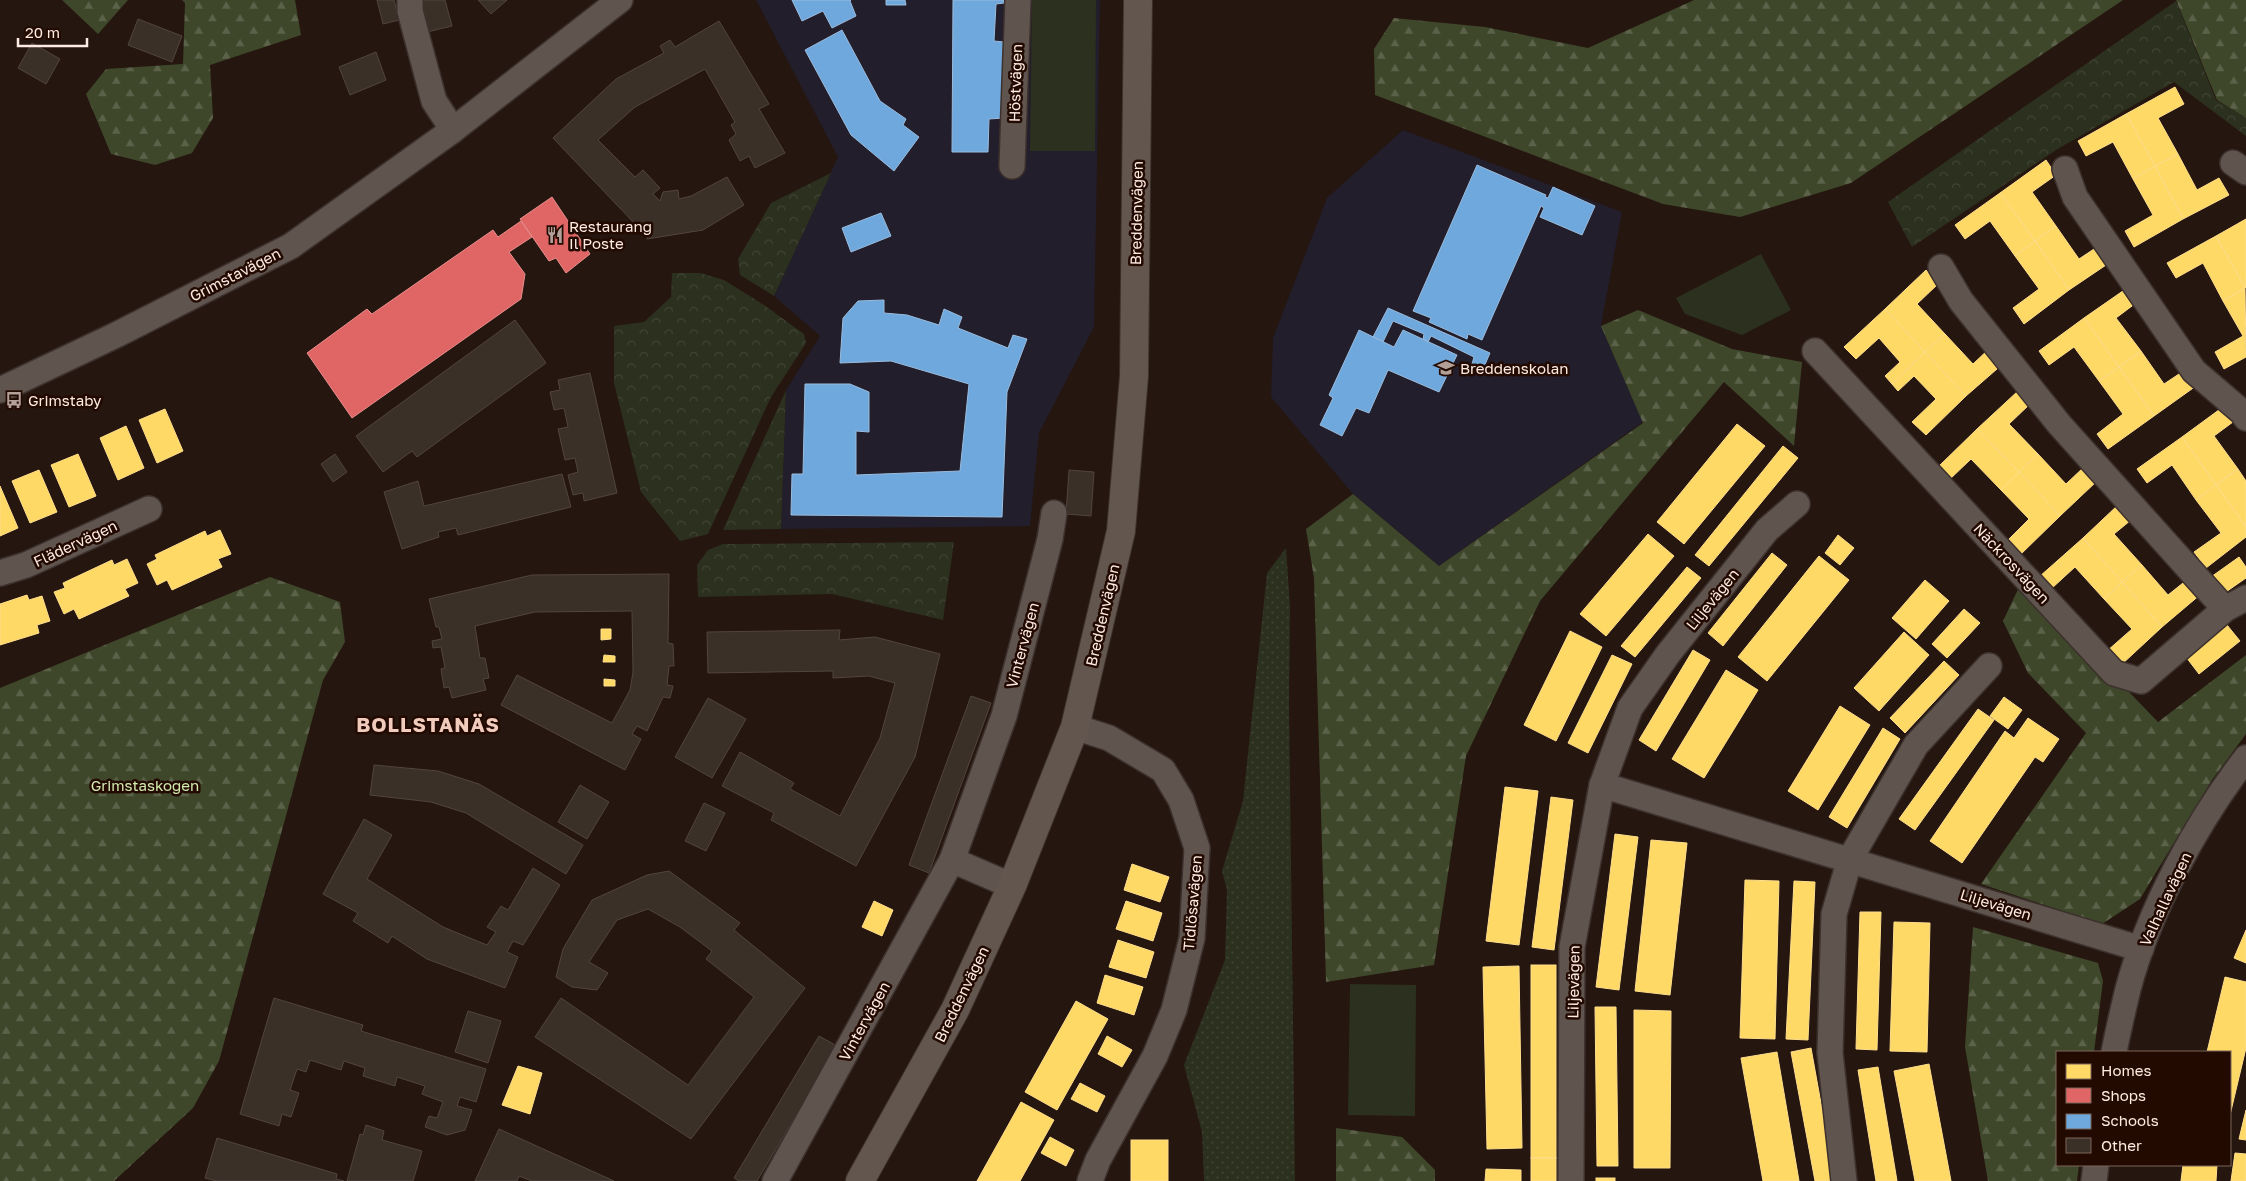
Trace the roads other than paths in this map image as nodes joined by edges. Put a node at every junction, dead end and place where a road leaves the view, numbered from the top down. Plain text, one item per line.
1 (620, 0) edge
2 (1018, 0) edge
3 (1138, 0) edge
4 (410, 6) edge
5 (453, 130) junction
6 (1012, 166) dead end
7 (2065, 169) dead end
8 (1941, 267) dead end
9 (1815, 352) dead end
10 (0, 390) edge
11 (2246, 418) edge
12 (1797, 504) dead end
13 (149, 509) dead end
14 (1054, 513) dead end
15 (0, 573) edge
16 (2236, 604) edge
17 (1989, 666) dead end
18 (1075, 727) junction
19 (2246, 758) edge
20 (2238, 784) edge
21 (1602, 785) junction
22 (1850, 859) junction
23 (952, 860) junction
24 (1012, 886) junction
25 (2141, 949) junction
26 (2114, 1051) edge
27 (2096, 1166) edge
28 (775, 1181) edge
29 (860, 1181) edge
30 (1090, 1181) edge
31 (1571, 1181) edge
32 (1844, 1181) edge
33 (2094, 1181) edge

1 - 5 street, Grimstavägen
2 - 6 street, Höstvägen
3 - 18 street, Breddenvägen
4 - 5 street
5 - 10 street, Grimstavägen
7 - 11 street
8 - 16 street, Näckrosvägen
9 - 16 street, Näckrosvägen
12 - 21 street, Liljevägen
13 - 15 street, Flädervägen
14 - 23 street, Vintervägen
17 - 22 street
18 - 24 street, Breddenvägen
18 - 30 street, Tidlösavägen
19 - 20 street, Valhallavägen
20 - 25 street, Valhallavägen
21 - 22 street, Liljevägen
21 - 31 street, Liljevägen
22 - 25 street, Liljevägen
22 - 32 street
23 - 24 street
23 - 28 street, Vintervägen
24 - 29 street, Breddenvägen
25 - 26 street, Valhallavägen
27 - 33 street

